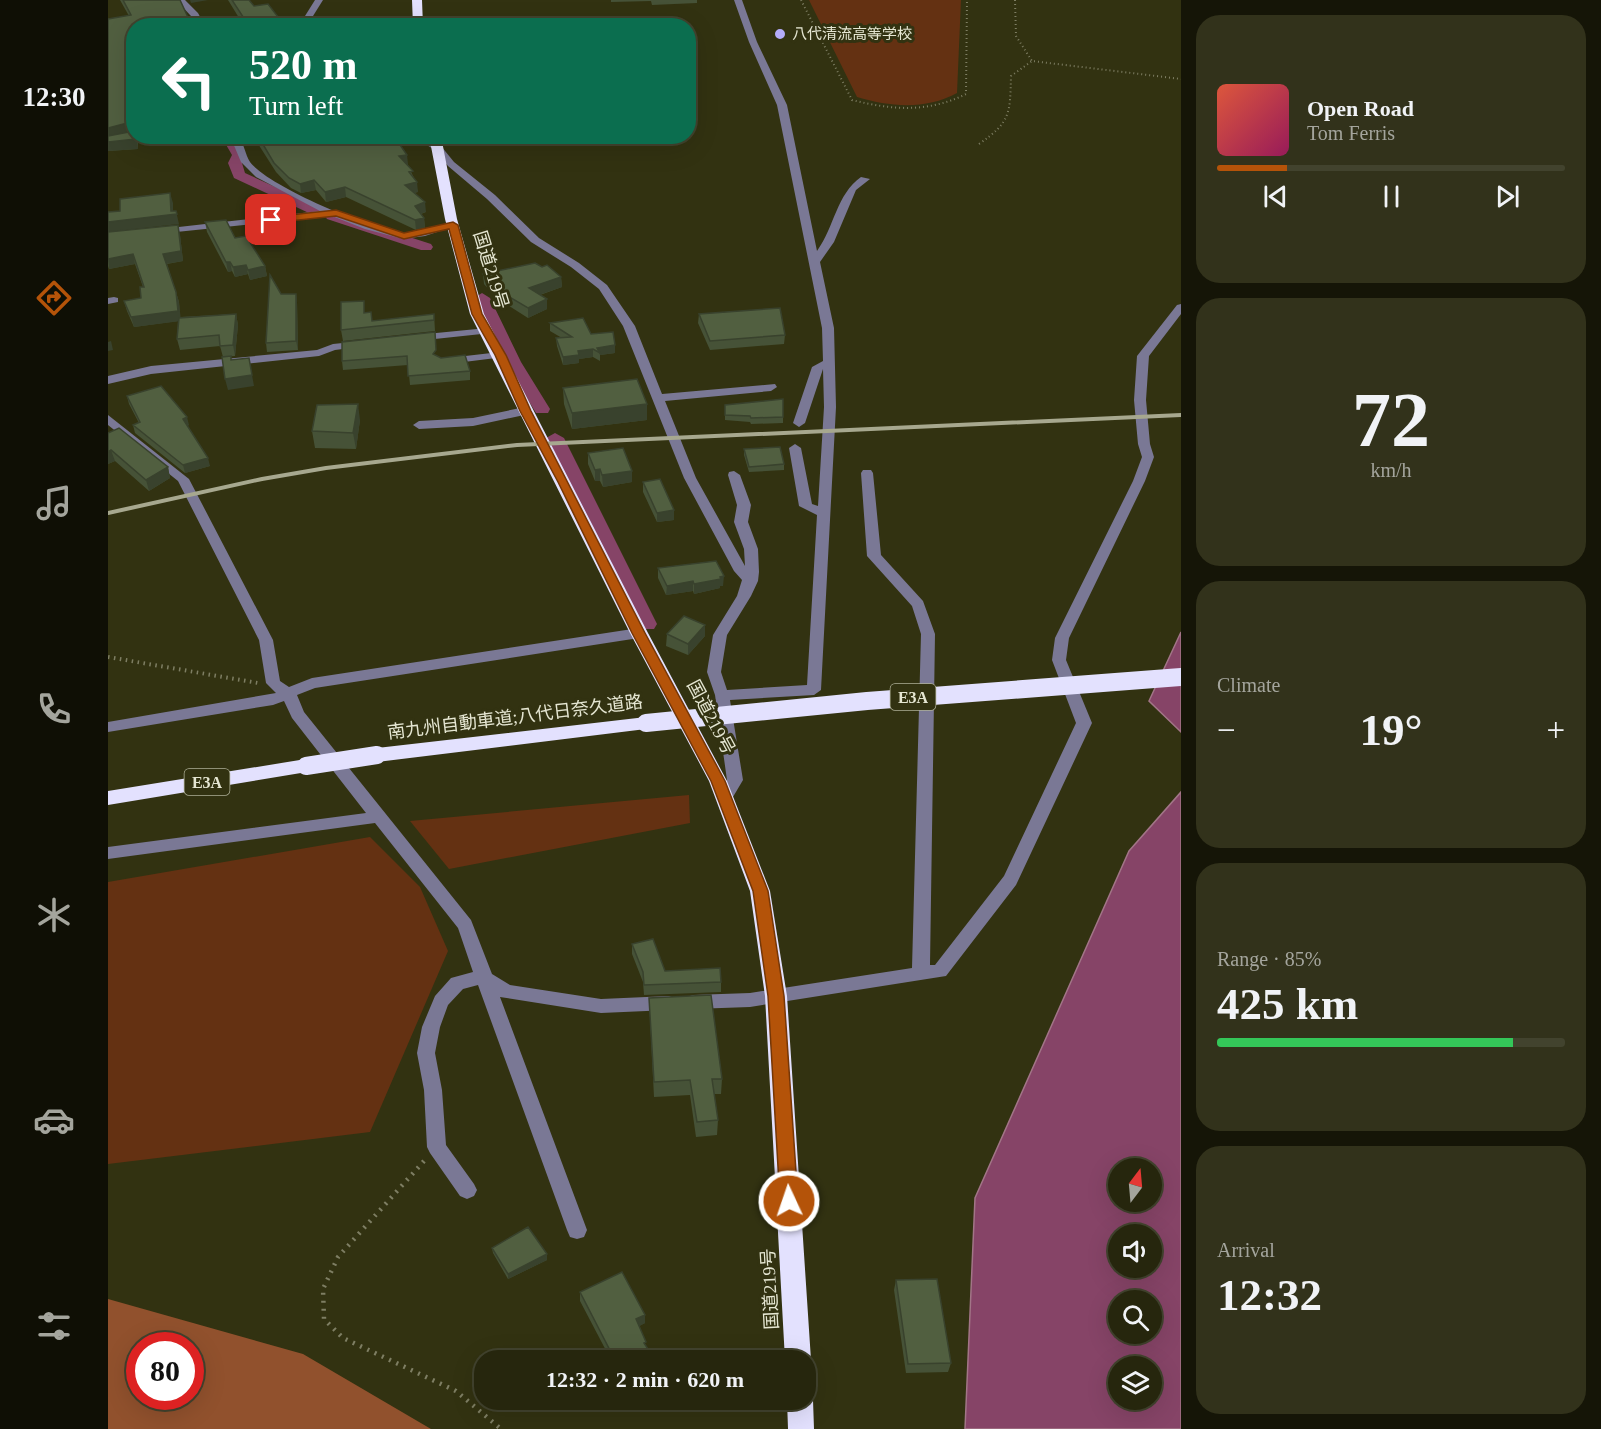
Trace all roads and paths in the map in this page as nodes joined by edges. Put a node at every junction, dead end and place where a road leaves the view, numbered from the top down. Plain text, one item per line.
1 (180, 0) edge
2 (319, 0) edge
3 (417, 0) edge
4 (738, 0) edge
5 (801, 0) edge
6 (967, 0) edge
7 (1015, 0) edge
8 (197, 18) edge
9 (309, 18) edge
10 (418, 18) edge
11 (1032, 62) junction
12 (1181, 80) edge
13 (126, 138) edge
14 (108, 141) edge
15 (239, 144) edge
16 (437, 144) edge
17 (438, 144) edge
18 (979, 144) dead end
19 (865, 178) dead end
20 (336, 213) junction
21 (453, 225) junction
22 (146, 233) edge
23 (814, 263) junction
24 (1181, 307) edge
25 (487, 332) junction
26 (399, 340) edge
27 (375, 342) edge
28 (500, 355) junction
29 (442, 362) edge
30 (829, 363) junction
31 (108, 380) edge
32 (771, 387) dead end
33 (657, 398) junction
34 (525, 411) junction
35 (108, 419) edge
36 (799, 423) dead end
37 (419, 425) dead end
38 (795, 448) dead end
39 (867, 473) dead end
40 (734, 475) dead end
41 (824, 513) junction
42 (751, 581) junction
43 (639, 633) junction
44 (108, 657) edge
45 (1181, 677) edge
46 (273, 683) junction
47 (289, 694) junction
48 (722, 695) junction
49 (108, 727) edge
50 (108, 798) edge
51 (724, 798) junction
52 (378, 817) junction
53 (108, 853) edge
54 (921, 972) junction
55 (482, 977) junction
56 (776, 996) junction
57 (437, 1147) junction
58 (467, 1190) dead end
59 (577, 1230) dead end
60 (797, 1350) edge
61 (800, 1410) edge
62 (501, 1429) edge
63 (801, 1429) edge

1 - 8 street
2 - 9 street
3 - 10 highway
4 - 23 street
5 - 6 path
7 - 11 path
11 - 12 path
11 - 18 path
13 - 14 street
15 - 20 street
16 - 21 highway, 国道219号
17 - 33 street
19 - 23 street
20 - 21 street
20 - 22 street
21 - 25 highway, 国道219号
23 - 30 street
24 - 54 street
25 - 26 street
25 - 28 highway, 国道219号
27 - 31 street
28 - 29 street
28 - 34 highway, 国道219号
30 - 36 street
30 - 41 street
32 - 33 street
33 - 42 street
34 - 37 street
34 - 43 highway, 国道219号
35 - 46 street
38 - 41 street
39 - 54 street
40 - 42 street
41 - 48 street
42 - 48 street
43 - 47 street
43 - 51 highway, 国道219号
44 - 46 path
45 - 50 highway, 南九州自動車道;八代日奈久道路 / E3A, bridge
46 - 47 street
47 - 49 street
47 - 52 street
48 - 51 street
51 - 56 highway, 国道219号
52 - 53 street
52 - 55 street
54 - 56 street
55 - 56 street
55 - 57 street
55 - 59 street
56 - 60 highway, 国道219号
57 - 58 street
57 - 62 path
61 - 63 highway

